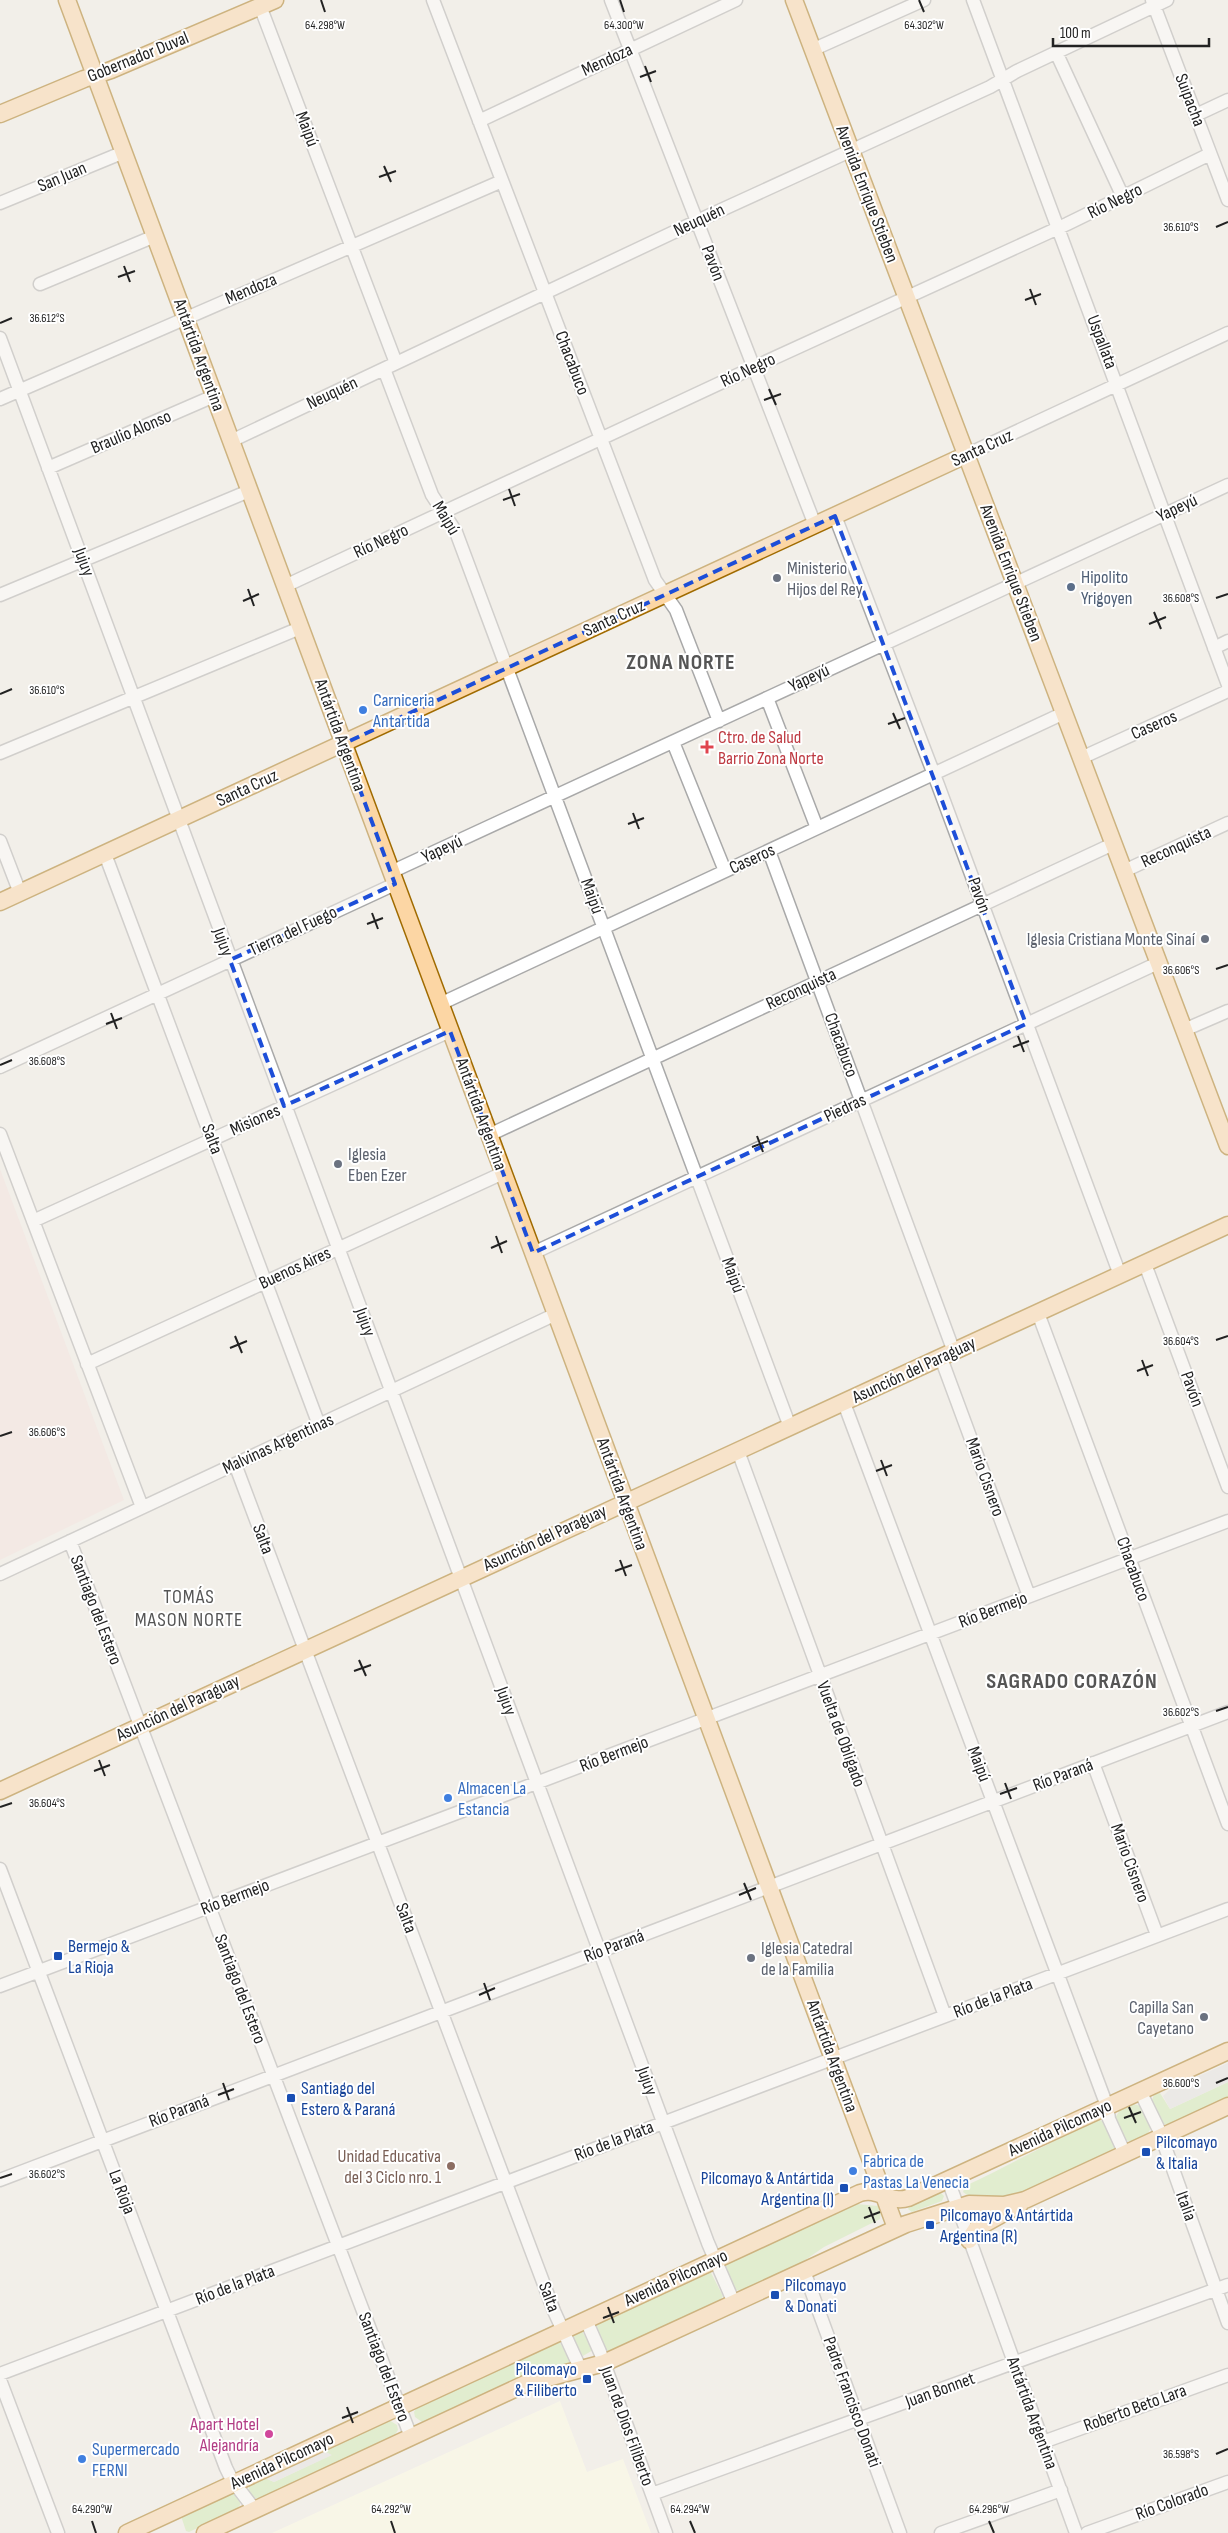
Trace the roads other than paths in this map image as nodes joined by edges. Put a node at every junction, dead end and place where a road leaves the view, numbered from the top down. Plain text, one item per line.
1 (67, 0) edge
2 (433, 0) edge
3 (611, 0) edge
4 (736, 0) edge
5 (794, 0) edge
6 (924, 0) edge
7 (973, 0) edge
8 (1167, 0) edge
9 (1153, 3) edge
10 (259, 4) edge
11 (630, 50) junction
12 (812, 50) junction
13 (1056, 52) junction
14 (96, 76) junction
15 (1003, 79) junction
16 (1228, 100) edge
17 (0, 114) edge
18 (1196, 115) junction
19 (479, 121) junction
20 (850, 151) junction
21 (124, 152) junction
22 (1210, 154) junction
23 (502, 180) junction
24 (1123, 197) junction
25 (1228, 200) edge
26 (0, 203) edge
27 (697, 221) junction
28 (1059, 228) junction
29 (155, 236) junction
30 (351, 246) junction
31 (40, 284) dead end
32 (545, 293) junction
33 (906, 298) junction
34 (186, 319) junction
35 (1228, 333) edge
36 (0, 338) edge
37 (396, 363) junction
38 (754, 367) junction
39 (384, 369) junction
40 (1118, 384) junction
41 (20, 391) junction
42 (214, 396) junction
43 (0, 399) edge
44 (601, 439) junction
45 (231, 441) junction
46 (966, 455) junction
47 (48, 468) junction
48 (1228, 485) edge
49 (249, 491) junction
50 (443, 512) junction
51 (1165, 514) junction
52 (834, 516) junction
53 (815, 525) junction
54 (83, 560) junction
55 (1015, 583) junction
56 (285, 586) junction
57 (665, 594) junction
58 (0, 595) edge
59 (300, 628) junction
60 (1228, 641) edge
61 (884, 644) junction
62 (1214, 648) junction
63 (506, 668) junction
64 (1228, 685) edge
65 (1228, 692) edge
66 (134, 697) junction
67 (767, 698) junction
68 (1064, 713) junction
69 (719, 720) junction
70 (673, 742) junction
71 (343, 744) junction
72 (0, 753) edge
73 (1081, 758) junction
74 (934, 774) junction
75 (555, 796) junction
76 (179, 820) junction
77 (1228, 822) edge
78 (817, 828) junction
79 (0, 841) edge
80 (1113, 844) junction
81 (769, 850) junction
82 (105, 854) junction
83 (725, 871) junction
84 (1124, 871) junction
85 (393, 878) junction
86 (20, 893) junction
87 (0, 902) edge
88 (982, 905) junction
89 (604, 928) junction
90 (230, 960) junction
91 (1158, 962) junction
92 (818, 982) junction
93 (157, 994) junction
94 (440, 1004) junction
95 (1228, 1011) edge
96 (1026, 1024) junction
97 (1184, 1030) junction
98 (450, 1031) junction
99 (652, 1058) junction
100 (0, 1067) edge
101 (862, 1100) junction
102 (284, 1106) junction
103 (0, 1134) edge
104 (489, 1135) junction
105 (212, 1139) junction
106 (1228, 1146) edge
107 (503, 1173) junction
108 (696, 1177) junction
109 (33, 1221) junction
110 (1228, 1226) edge
111 (338, 1249) junction
112 (533, 1253) junction
113 (1145, 1264) junction
114 (1120, 1275) junction
115 (265, 1282) junction
116 (1038, 1313) junction
117 (556, 1314) junction
118 (948, 1355) junction
119 (87, 1364) junction
120 (390, 1391) junction
121 (844, 1403) junction
122 (319, 1425) junction
123 (790, 1427) junction
124 (738, 1451) junction
125 (235, 1464) junction
126 (1228, 1487) edge
127 (626, 1502) junction
128 (142, 1507) junction
129 (1228, 1521) edge
130 (70, 1541) junction
131 (1129, 1559) junction
132 (0, 1574) edge
133 (460, 1578) junction
134 (1030, 1596) junction
135 (930, 1634) junction
136 (305, 1649) junction
137 (820, 1676) junction
138 (1228, 1712) edge
139 (706, 1719) junction
140 (140, 1726) junction
141 (1191, 1726) junction
142 (1093, 1763) junction
143 (536, 1783) junction
144 (0, 1791) edge
145 (993, 1801) junction
146 (1228, 1824) edge
147 (378, 1843) junction
148 (882, 1844) junction
149 (0, 1869) edge
150 (769, 1887) junction
151 (209, 1907) junction
152 (1228, 1909) edge
153 (1157, 1935) junction
154 (599, 1952) junction
155 (39, 1972) junction
156 (1057, 1973) junction
157 (0, 1986) edge
158 (441, 2012) junction
159 (945, 2016) junction
160 (1228, 2051) edge
161 (833, 2058) junction
162 (273, 2076) junction
163 (1140, 2091) junction
164 (1107, 2106) junction
165 (1228, 2106) edge
166 (663, 2123) junction
167 (1161, 2137) junction
168 (102, 2141) junction
169 (1125, 2154) junction
170 (0, 2180) edge
171 (948, 2180) junction
172 (505, 2182) junction
173 (884, 2196) junction
174 (1028, 2199) junction
175 (958, 2207) junction
176 (896, 2228) junction
177 (970, 2240) junction
178 (338, 2245) junction
179 (714, 2260) junction
180 (804, 2271) junction
181 (1222, 2287) edge
182 (734, 2303) junction
183 (167, 2311) junction
184 (586, 2320) junction
185 (1228, 2323) edge
186 (563, 2331) junction
187 (604, 2363) junction
188 (1014, 2363) junction
189 (581, 2370) junction
190 (0, 2374) edge
191 (1228, 2375) edge
192 (0, 2380) edge
193 (399, 2407) junction
194 (858, 2419) junction
195 (411, 2437) junction
196 (1043, 2442) junction
197 (1228, 2482) edge
198 (234, 2483) junction
199 (1061, 2490) junction
200 (652, 2494) junction
201 (255, 2510) junction
202 (58, 2533) edge
203 (127, 2533) edge
204 (205, 2533) edge
205 (666, 2533) edge
206 (900, 2533) edge
207 (941, 2533) edge
208 (1076, 2533) edge
209 (1087, 2533) edge

1 - 14 main road, Antártida Argentina
2 - 19 street, Chacabuco
3 - 11 street, Pavón
4 - 11 street, Mendoza
5 - 12 main road, Avenida Enrique Stieben
6 - 12 street
7 - 15 street, Uspallata
8 - 9 street, Neuquén
9 - 13 street, Neuquén
9 - 18 street, Suipacha
10 - 14 main road, Gobernador Duval
10 - 30 street, Maipú
11 - 19 street, Mendoza
11 - 27 street, Pavón
12 - 20 main road, Avenida Enrique Stieben
13 - 15 street, Neuquén
13 - 24 street
14 - 17 main road, Gobernador Duval
14 - 21 main road, Antártida Argentina
15 - 20 street, Neuquén
15 - 28 street, Uspallata
16 - 18 street
18 - 22 street, Suipacha
19 - 23 street, Chacabuco
20 - 27 street, Neuquén
20 - 33 main road, Avenida Enrique Stieben
21 - 26 street, San Juan
21 - 29 main road, Antártida Argentina
22 - 24 street, Río Negro
22 - 25 street, Suipacha
23 - 30 street, Mendoza
23 - 32 street, Chacabuco
24 - 28 street, Río Negro
27 - 32 street, Neuquén
27 - 38 street, Pavón
28 - 33 street, Río Negro
28 - 40 street, Uspallata
29 - 31 street
29 - 34 main road, Antártida Argentina
30 - 34 street, Mendoza
30 - 37 street, Maipú
32 - 37 street, Neuquén
32 - 44 street, Chacabuco
33 - 38 street, Río Negro
33 - 46 main road, Avenida Enrique Stieben
34 - 41 street, Mendoza
34 - 42 main road, Antártida Argentina
35 - 40 street, Santa Cruz
36 - 41 street, Jujuy
37 - 39 street, Neuquén
38 - 44 street, Río Negro
38 - 53 street, Pavón
39 - 45 street, Neuquén
39 - 50 street, Maipú
40 - 46 street, Santa Cruz
40 - 51 street, Uspallata
41 - 43 street, Mendoza
41 - 47 street, Jujuy
42 - 45 main road, Antártida Argentina
42 - 47 street, Braulio Alonso
44 - 50 street, Río Negro
44 - 57 street, Chacabuco
45 - 49 main road, Antártida Argentina
46 - 52 main road, Santa Cruz
46 - 55 main road, Avenida Enrique Stieben
47 - 54 street, Jujuy
48 - 51 street, Yapeyú
49 - 54 street
49 - 56 main road, Antártida Argentina
50 - 56 street, Río Negro
50 - 63 street, Maipú
51 - 55 street, Yapeyú
51 - 62 street, Uspallata
52 - 53 main road, Santa Cruz
52 - 61 street, Pavón
53 - 57 main road, Santa Cruz
54 - 58 street
54 - 66 street, Jujuy
55 - 61 street, Yapeyú
55 - 68 main road, Avenida Enrique Stieben
56 - 59 main road, Antártida Argentina
57 - 63 main road, Santa Cruz
57 - 69 street, Chacabuco
59 - 66 street
59 - 71 main road, Antártida Argentina
60 - 62 street
61 - 67 street, Yapeyú
61 - 74 street, Pavón
62 - 64 street, Uspallata
63 - 71 main road, Santa Cruz
63 - 75 street, Maipú
65 - 73 street, Caseros
66 - 72 street
66 - 76 street, Jujuy
67 - 69 street, Yapeyú
67 - 78 street
68 - 73 main road, Avenida Enrique Stieben
68 - 74 street, Caseros
69 - 70 street, Yapeyú
70 - 75 street, Yapeyú
70 - 83 street
71 - 76 main road, Santa Cruz
71 - 85 main road, Antártida Argentina
73 - 80 main road, Avenida Enrique Stieben
74 - 78 street, Caseros
74 - 88 street, Pavón
75 - 85 street, Yapeyú
75 - 89 street, Maipú
76 - 82 main road, Santa Cruz
76 - 90 street, Jujuy
77 - 84 street, Reconquista
78 - 81 street, Caseros
79 - 86 street
80 - 84 main road, Avenida Enrique Stieben
80 - 88 street, Reconquista
81 - 83 street, Caseros
81 - 92 street, Chacabuco
82 - 86 main road, Santa Cruz
82 - 93 street, Salta
83 - 89 street, Caseros
84 - 91 main road, Avenida Enrique Stieben
85 - 90 street, Tierra del Fuego
85 - 94 main road, Antártida Argentina
86 - 87 main road, Santa Cruz
88 - 92 street, Reconquista
88 - 96 street, Pavón
89 - 94 street, Caseros
89 - 99 street, Maipú
90 - 93 street, Tierra del Fuego
90 - 102 street, Jujuy
91 - 96 street, Piedras
91 - 97 main road, Avenida Enrique Stieben
92 - 99 street, Reconquista
92 - 101 street, Chacabuco
93 - 100 street, Tierra del Fuego
93 - 105 street, Salta
94 - 98 main road, Antártida Argentina
95 - 97 street
96 - 101 street, Piedras
96 - 114 street, Pavón
97 - 106 main road, Avenida Enrique Stieben
98 - 102 street, Misiones
98 - 104 main road, Antártida Argentina
99 - 104 street, Reconquista
99 - 108 street, Maipú
101 - 108 street, Piedras
101 - 118 street, Chacabuco
102 - 105 street, Misiones
102 - 111 street, Jujuy
103 - 109 street
104 - 107 main road, Antártida Argentina
105 - 109 street, Misiones
105 - 115 street, Salta
107 - 111 street, Buenos Aires
107 - 112 main road, Antártida Argentina
108 - 112 street, Piedras
108 - 123 street, Maipú
109 - 119 street
110 - 113 main road, Asunción del Paraguay
111 - 115 street, Buenos Aires
111 - 120 street, Jujuy
112 - 117 main road, Antártida Argentina
113 - 114 main road, Asunción del Paraguay
113 - 126 street, Pavón
114 - 116 main road, Asunción del Paraguay
115 - 119 street, Buenos Aires
115 - 122 street, Salta
116 - 118 main road, Asunción del Paraguay
116 - 131 street, Chacabuco
117 - 120 street, Malvinas Argentinas
117 - 127 main road, Antártida Argentina
118 - 121 main road, Asunción del Paraguay
118 - 134 street, Mario Cisnero
119 - 128 street
120 - 122 street, Malvinas Argentinas
120 - 133 street, Jujuy
121 - 123 main road, Asunción del Paraguay
121 - 135 street, Maipú
122 - 125 street, Malvinas Argentinas
123 - 124 main road, Asunción del Paraguay
124 - 127 main road, Asunción del Paraguay
124 - 137 street, Vuelta de Obligado
125 - 128 street, Malvinas Argentinas
125 - 136 street, Salta
127 - 133 main road, Asunción del Paraguay
127 - 139 main road, Antártida Argentina
128 - 130 street, Malvinas Argentinas
129 - 131 street, Río Bermejo
130 - 132 street, Malvinas Argentinas
130 - 140 street, Santiago del Estero
131 - 134 street, Río Bermejo
131 - 141 street, Chacabuco
133 - 136 main road, Asunción del Paraguay
133 - 143 street, Jujuy
134 - 135 street, Río Bermejo
135 - 137 street, Río Bermejo
135 - 145 street, Maipú
136 - 140 main road, Asunción del Paraguay
136 - 147 street, Salta
137 - 139 street, Río Bermejo
137 - 148 street, Vuelta de Obligado
138 - 141 street, Río Paraná
139 - 143 street, Río Bermejo
139 - 150 main road, Antártida Argentina
140 - 144 main road, Asunción del Paraguay
140 - 151 street, Santiago del Estero
141 - 142 street, Río Paraná
141 - 146 street, Chacabuco
142 - 145 street, Río Paraná
142 - 153 street, Mario Cisnero
143 - 147 street, Río Bermejo
143 - 154 street, Jujuy
145 - 148 street, Río Paraná
145 - 156 street, Maipú
147 - 151 street, Río Bermejo
147 - 158 street, Salta
148 - 150 street, Río Paraná
148 - 159 street, Vuelta de Obligado
149 - 155 street, La Rioja
150 - 154 street, Río Paraná
150 - 161 main road, Antártida Argentina
151 - 155 street, Río Bermejo
151 - 162 street, Santiago del Estero
152 - 153 street, Río de la Plata
153 - 156 street, Río de la Plata
154 - 158 street, Río Paraná
154 - 166 street, Jujuy
155 - 157 street, Río Bermejo
155 - 168 street, La Rioja
156 - 159 street, Río de la Plata
156 - 164 street, Maipú
158 - 162 street, Río Paraná
158 - 172 street, Salta
159 - 161 street, Río de la Plata
160 - 163 main road, Avenida Pilcomayo
161 - 166 street, Río de la Plata
161 - 173 main road, Antártida Argentina
162 - 168 street, Río Paraná
162 - 178 street, Santiago del Estero
163 - 164 main road, Avenida Pilcomayo
163 - 167 street, Italia
164 - 169 street, Maipú
164 - 171 main road, Avenida Pilcomayo
165 - 167 main road, Avenida Pilcomayo
166 - 172 street, Río de la Plata
166 - 179 street, Jujuy
167 - 169 main road, Avenida Pilcomayo
167 - 181 street, Italia
168 - 170 street, Río Paraná
168 - 183 street, La Rioja
169 - 174 main road, Avenida Pilcomayo
171 - 173 main road, Avenida Pilcomayo
171 - 175 street, Antártida Argentina
172 - 178 street, Río de la Plata
172 - 186 street, Salta
173 - 176 main road, Antártida Argentina
173 - 179 main road, Avenida Pilcomayo
174 - 175 main road, Avenida Pilcomayo
174 - 177 main road
175 - 176 main road, Avenida Pilcomayo
175 - 177 street, Antártida Argentina
176 - 180 main road, Avenida Pilcomayo
177 - 188 street, Antártida Argentina
178 - 183 street, Río de la Plata
178 - 193 street, Santiago del Estero
179 - 182 street, Jujuy
179 - 184 main road, Avenida Pilcomayo
180 - 182 main road, Avenida Pilcomayo
180 - 194 street, Padre Francisco Donati
181 - 185 street, Italia
181 - 188 street, Juan Bonnet
182 - 187 main road, Avenida Pilcomayo
183 - 190 street, Río de la Plata
183 - 198 street, La Rioja
184 - 186 main road, Avenida Pilcomayo
184 - 187 street, Juan de Dios Filiberto
186 - 189 street, Salta
186 - 193 main road, Avenida Pilcomayo
187 - 189 main road, Avenida Pilcomayo
187 - 200 street, Juan de Dios Filiberto
188 - 194 street, Juan Bonnet
188 - 196 street, Antártida Argentina
189 - 195 main road, Avenida Pilcomayo
191 - 196 street, Roberto Beto Lara
192 - 202 street
193 - 195 street, Santiago del Estero
193 - 198 main road, Avenida Pilcomayo
194 - 200 street, Juan Bonnet
194 - 206 street, Padre Francisco Donati
195 - 201 main road, Avenida Pilcomayo
196 - 199 street, Antártida Argentina
197 - 209 street, Río Colorado
198 - 201 street, La Rioja
198 - 203 main road, Avenida Pilcomayo
199 - 207 street
199 - 208 street, Antártida Argentina
200 - 205 street, Juan de Dios Filiberto
201 - 204 main road, Avenida Pilcomayo

